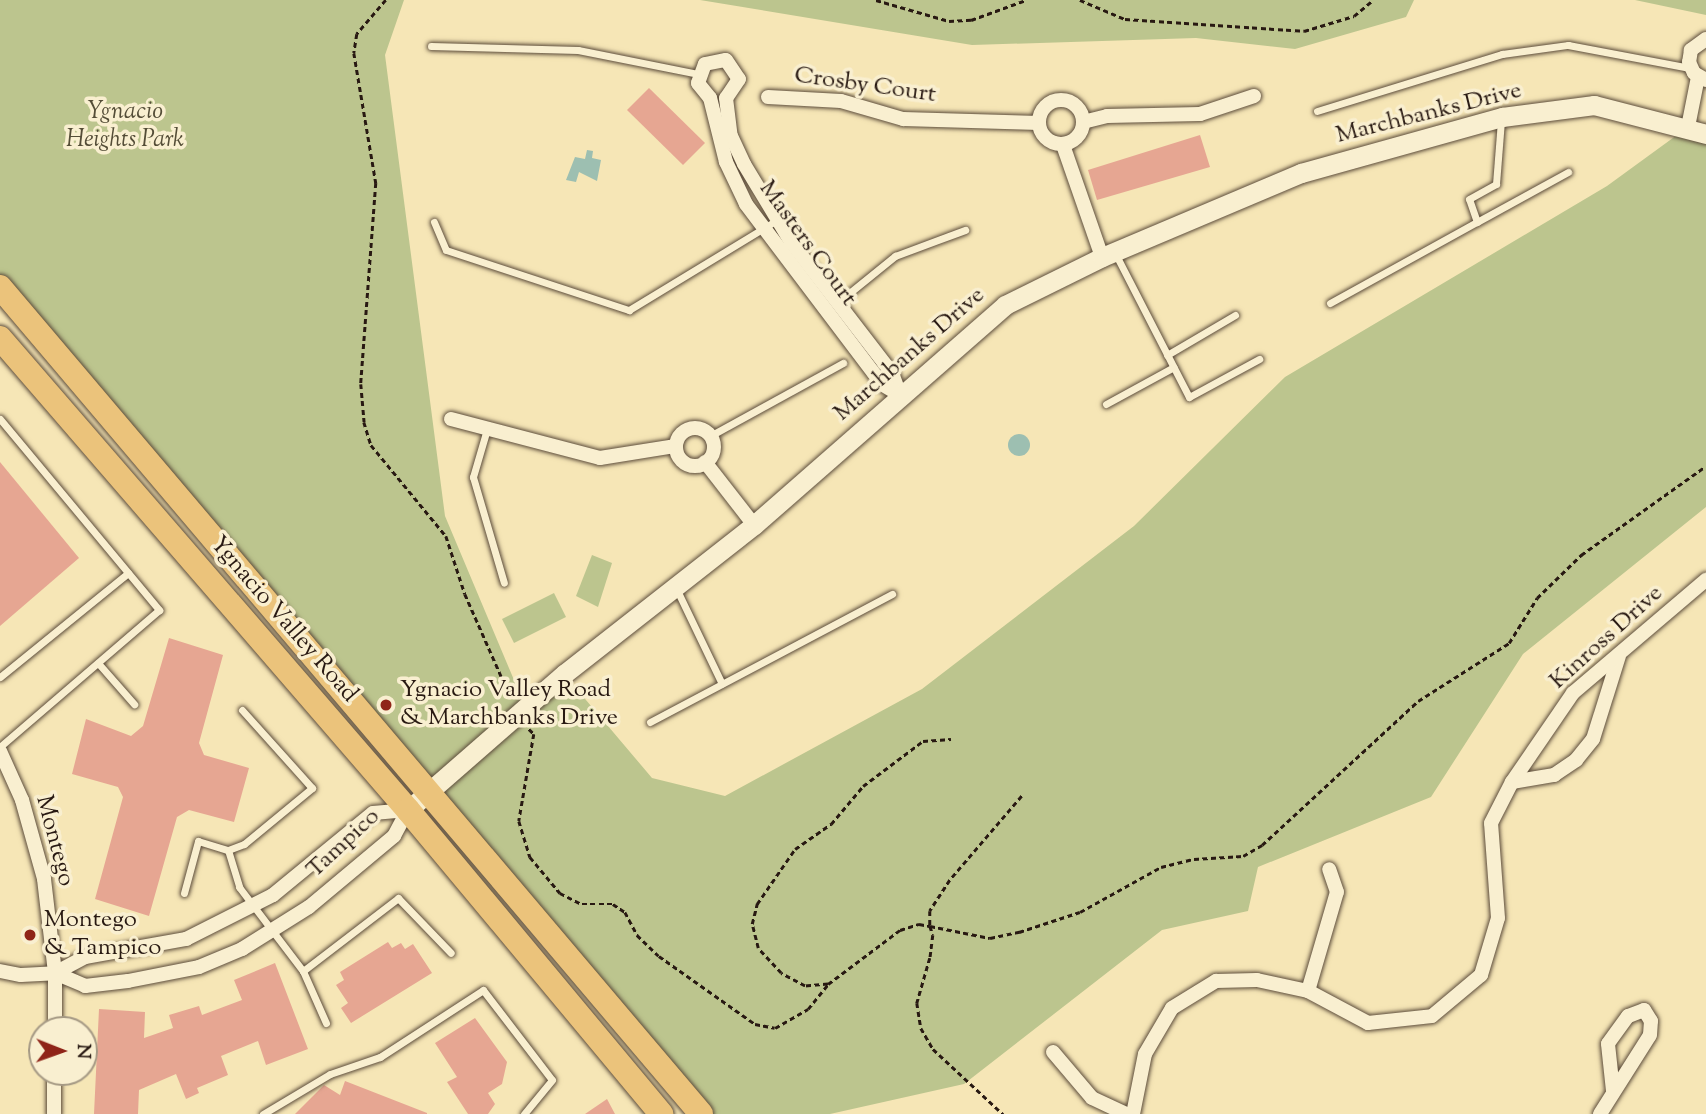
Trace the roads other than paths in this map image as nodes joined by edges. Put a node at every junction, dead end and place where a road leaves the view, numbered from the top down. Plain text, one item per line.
1 (1706, 39) edge
2 (431, 46) dead end
3 (698, 74) junction
4 (1698, 75) edge
5 (1254, 96) dead end
6 (768, 97) dead end
7 (1317, 111) dead end
8 (1502, 117) junction
9 (1083, 122) junction
10 (1039, 123) junction
11 (1697, 130) edge
12 (1063, 145) junction
13 (1569, 172) dead end
14 (777, 220) junction
15 (434, 222) dead end
16 (1478, 222) junction
17 (763, 230) junction
18 (965, 230) dead end
19 (1108, 255) junction
20 (0, 287) edge
21 (839, 302) junction
22 (1330, 303) dead end
23 (824, 309) junction
24 (1235, 315) dead end
25 (0, 338) edge
26 (1167, 355) junction
27 (1259, 359) dead end
28 (843, 363) dead end
29 (1174, 367) junction
30 (900, 395) junction
31 (1106, 404) dead end
32 (0, 419) edge
33 (451, 419) dead end
34 (487, 428) junction
35 (710, 436) junction
36 (676, 446) junction
37 (705, 462) junction
38 (754, 525) junction
39 (128, 573) junction
40 (1706, 580) edge
41 (504, 583) dead end
42 (676, 587) junction
43 (892, 594) dead end
44 (1619, 656) junction
45 (98, 663) junction
46 (0, 677) edge
47 (723, 684) junction
48 (134, 704) dead end
49 (242, 710) dead end
50 (650, 722) dead end
51 (0, 749) edge
52 (1512, 782) junction
53 (428, 791) junction
54 (408, 810) junction
55 (228, 850) junction
56 (1329, 869) dead end
57 (184, 893) dead end
58 (256, 906) junction
59 (273, 931) junction
60 (452, 953) dead end
61 (0, 971) edge
62 (303, 971) junction
63 (55, 973) junction
64 (1308, 991) junction
65 (55, 1016) edge
66 (326, 1023) dead end
67 (1053, 1052) dead end
68 (54, 1086) edge
69 (1613, 1091) junction
70 (54, 1114) edge
71 (263, 1114) edge
72 (524, 1114) edge
73 (661, 1114) edge
74 (701, 1114) edge
75 (1126, 1114) edge
76 (1133, 1114) edge
77 (1600, 1114) edge

1 - 4 street
2 - 3 lane
3 - 14 street, Masters Court
3 - 17 street, Masters Court
4 - 7 lane
4 - 11 street
5 - 9 street
6 - 10 street, Crosby Court
8 - 11 street, Marchbanks Drive
8 - 16 lane
8 - 19 street, Marchbanks Drive
9 - 10 street
9 - 12 street
10 - 12 street
12 - 19 street
13 - 16 lane
14 - 17 lane
14 - 21 street, Masters Court
15 - 17 lane
16 - 22 lane
17 - 23 street, Masters Court
18 - 21 lane
19 - 26 lane
19 - 30 street, Marchbanks Drive
20 - 53 highway, Ygnacio Valley Road
21 - 23 lane
21 - 30 street, Masters Court
23 - 30 street, Masters Court
24 - 26 lane
25 - 54 highway, Ygnacio Valley Road
26 - 29 lane
27 - 29 lane
28 - 35 lane
29 - 31 lane
30 - 38 street, Marchbanks Drive
32 - 39 lane
33 - 34 street
34 - 36 street
34 - 41 lane
35 - 36 street
35 - 37 street
36 - 37 street
37 - 38 street
38 - 42 street, Marchbanks Drive
39 - 45 lane
39 - 46 lane
40 - 44 street, Kinross Drive
42 - 47 lane
42 - 53 street, Marchbanks Drive
43 - 47 lane
44 - 52 street, Kinross Drive
44 - 52 street
45 - 48 lane
45 - 51 lane
47 - 50 lane
49 - 55 lane
51 - 63 street, Montego
52 - 64 street, Kinross Drive
53 - 54 street, Marchbanks Drive
53 - 74 highway, Ygnacio Valley Road
54 - 58 street, Tampico
54 - 59 street, Tampico
54 - 73 highway, Ygnacio Valley Road
55 - 57 lane
55 - 58 lane
56 - 64 street
58 - 59 lane
58 - 63 street, Tampico
59 - 62 lane
59 - 63 street, Tampico
60 - 62 lane
61 - 63 street, Tampico
62 - 66 lane
63 - 65 street, Montego
64 - 76 street, Kinross Drive
67 - 75 street
68 - 70 street
69 - 69 street
69 - 77 street
71 - 72 lane

